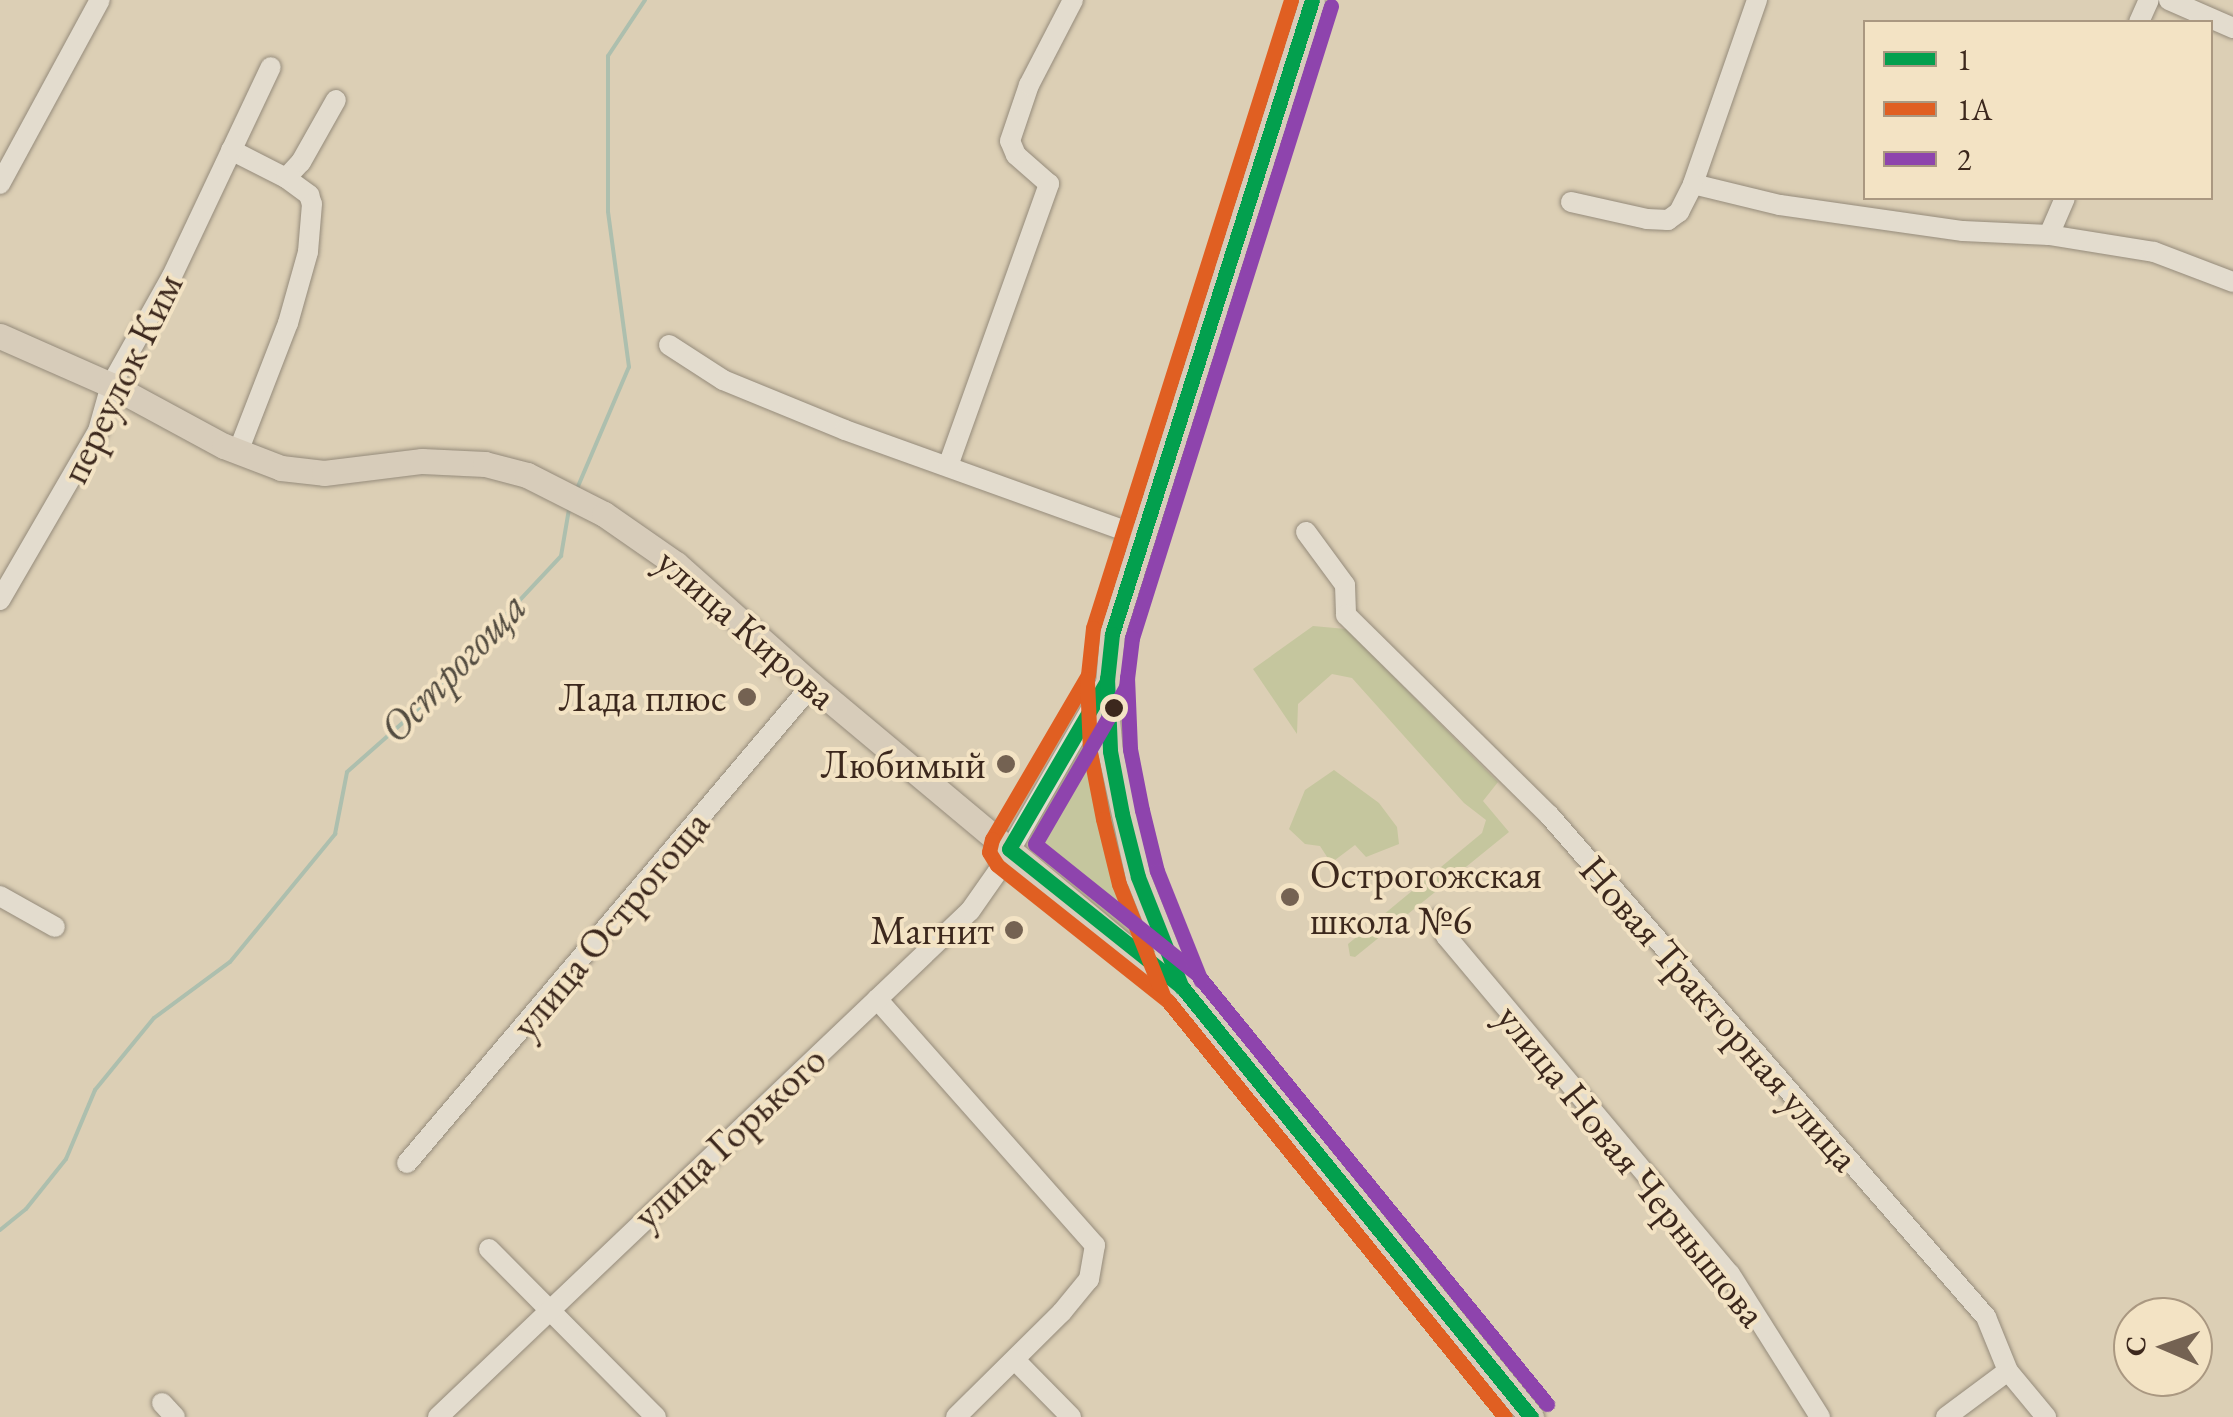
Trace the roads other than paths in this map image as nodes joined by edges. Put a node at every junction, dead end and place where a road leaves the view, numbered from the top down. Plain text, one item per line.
1 (100, 0) edge
2 (1073, 0) edge
3 (1312, 0) edge
4 (1758, 0) edge
5 (2169, 0) edge
6 (2233, 28) edge
7 (271, 67) dead end
8 (336, 100) dead end
9 (231, 150) junction
10 (286, 178) junction
11 (0, 184) edge
12 (1693, 184) junction
13 (2064, 200) edge
14 (1571, 202) dead end
15 (2049, 236) junction
16 (2233, 282) edge
17 (0, 336) edge
18 (669, 346) dead end
19 (111, 386) junction
20 (238, 452) junction
21 (948, 466) junction
22 (1306, 532) dead end
23 (1142, 537) junction
24 (0, 600) edge
25 (1107, 681) junction
26 (812, 685) junction
27 (1009, 850) junction
28 (0, 896) edge
29 (1439, 918) dead end
30 (55, 928) dead end
31 (1182, 987) junction
32 (877, 999) junction
33 (407, 1163) dead end
34 (489, 1249) dead end
35 (547, 1310) junction
36 (1015, 1360) junction
37 (2008, 1371) junction
38 (438, 1417) edge
39 (656, 1417) edge
40 (956, 1417) edge
41 (1071, 1417) edge
42 (1531, 1417) edge
43 (1820, 1417) edge
44 (1946, 1417) edge
45 (2046, 1417) edge

1 - 11 street
2 - 21 street
3 - 23 main road
4 - 12 street
5 - 6 street
7 - 9 street, переулок Ким
8 - 10 street
9 - 10 street
9 - 19 street, переулок Ким
10 - 20 street
12 - 14 street
12 - 15 street
13 - 15 street
15 - 16 street
17 - 19 main road, улица Кирова
18 - 21 street
19 - 20 main road, улица Кирова
19 - 24 street, переулок Ким
20 - 26 main road, улица Кирова
21 - 23 street
22 - 37 street, Новая Тракторная улица
23 - 25 main road
25 - 27 street, улица Горького
25 - 31 main road
26 - 27 main road, улица Кирова
26 - 33 street, улица Острогоща
27 - 31 main road, улица Кирова
27 - 32 street, улица Горького
28 - 30 street
29 - 43 street, улица Новая Чернышова
31 - 42 main road
32 - 35 street, улица Горького
32 - 36 street
34 - 35 street
35 - 38 street, улица Горького
35 - 39 street
36 - 40 street
36 - 41 street
37 - 44 street
37 - 45 street, Новая Тракторная улица

